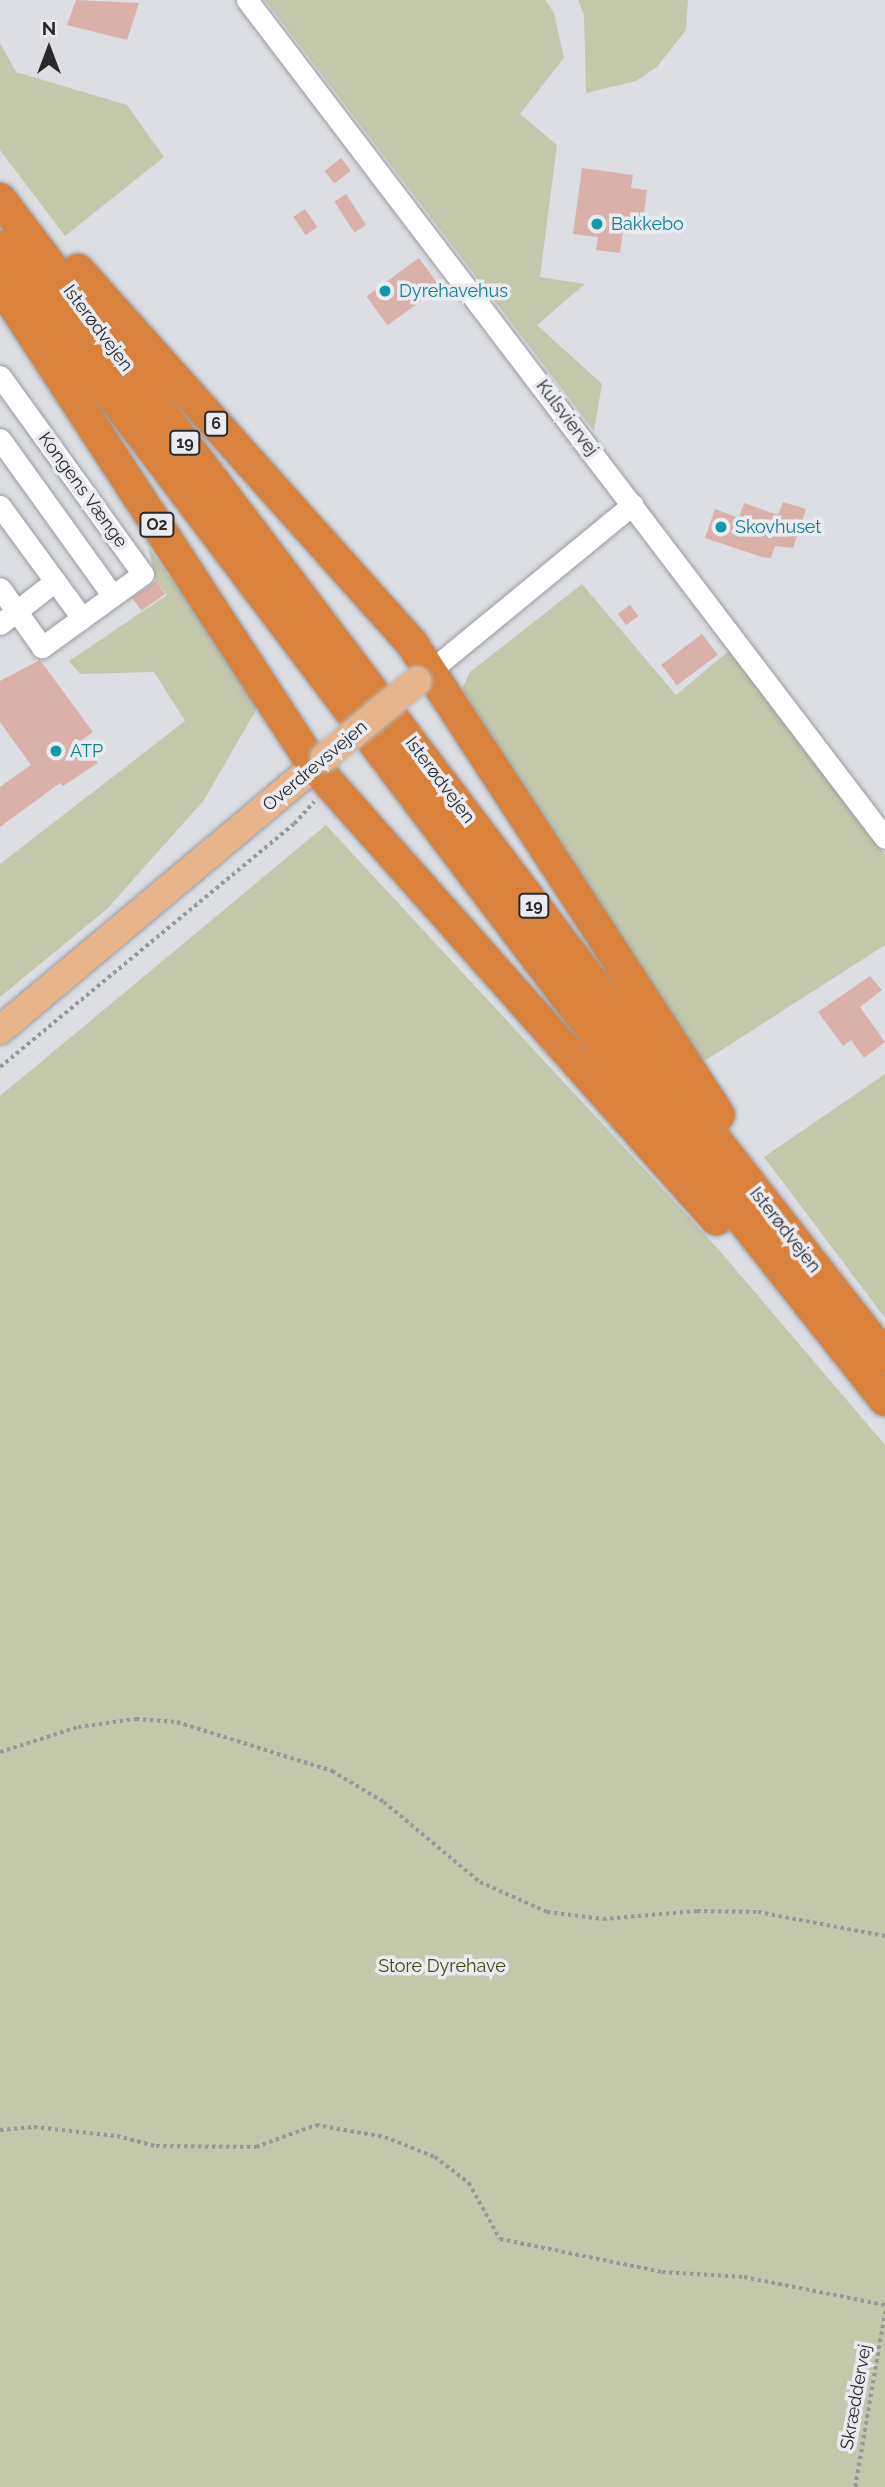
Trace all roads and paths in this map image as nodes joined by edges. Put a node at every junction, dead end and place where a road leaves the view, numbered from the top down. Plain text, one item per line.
1 (247, 0) edge
2 (0, 178) edge
3 (0, 199) edge
4 (0, 247) edge
5 (0, 284) edge
6 (0, 376) edge
7 (0, 439) edge
8 (633, 504) junction
9 (0, 506) edge
10 (55, 581) junction
11 (0, 588) edge
12 (113, 596) junction
13 (8, 618) edge
14 (82, 618) junction
15 (424, 676) junction
16 (322, 769) junction
17 (885, 838) edge
18 (0, 1030) edge
19 (0, 1067) edge
20 (746, 1181) junction
21 (790, 1283) junction
22 (885, 1357) edge
23 (885, 1400) edge
24 (0, 1752) edge
25 (885, 1936) edge
26 (0, 2130) edge
27 (885, 2305) edge
28 (885, 2312) edge
29 (855, 2487) edge

1 - 8 street, Kulsviervej
2 - 15 highway, 6
3 - 20 highway, Isterødvejen / 19
4 - 21 highway, Isterødvejen / 19
5 - 16 highway, O2
6 - 12 street, Kongens Vænge
7 - 12 street
8 - 15 street, Overdrevsvejen
8 - 17 street, Kulsviervej
9 - 10 street
10 - 13 street
10 - 14 street
11 - 13 street
12 - 14 street, Kongens Vænge
13 - 14 street, Kongens Vænge
15 - 16 main road, Overdrevsvejen, bridge
15 - 20 highway
16 - 18 main road, Overdrevsvejen
16 - 19 path
16 - 21 highway
20 - 22 highway, Isterødvejen / 19
21 - 23 highway, Isterødvejen / 19
24 - 25 path
26 - 27 path
28 - 29 path, Skræddervej

